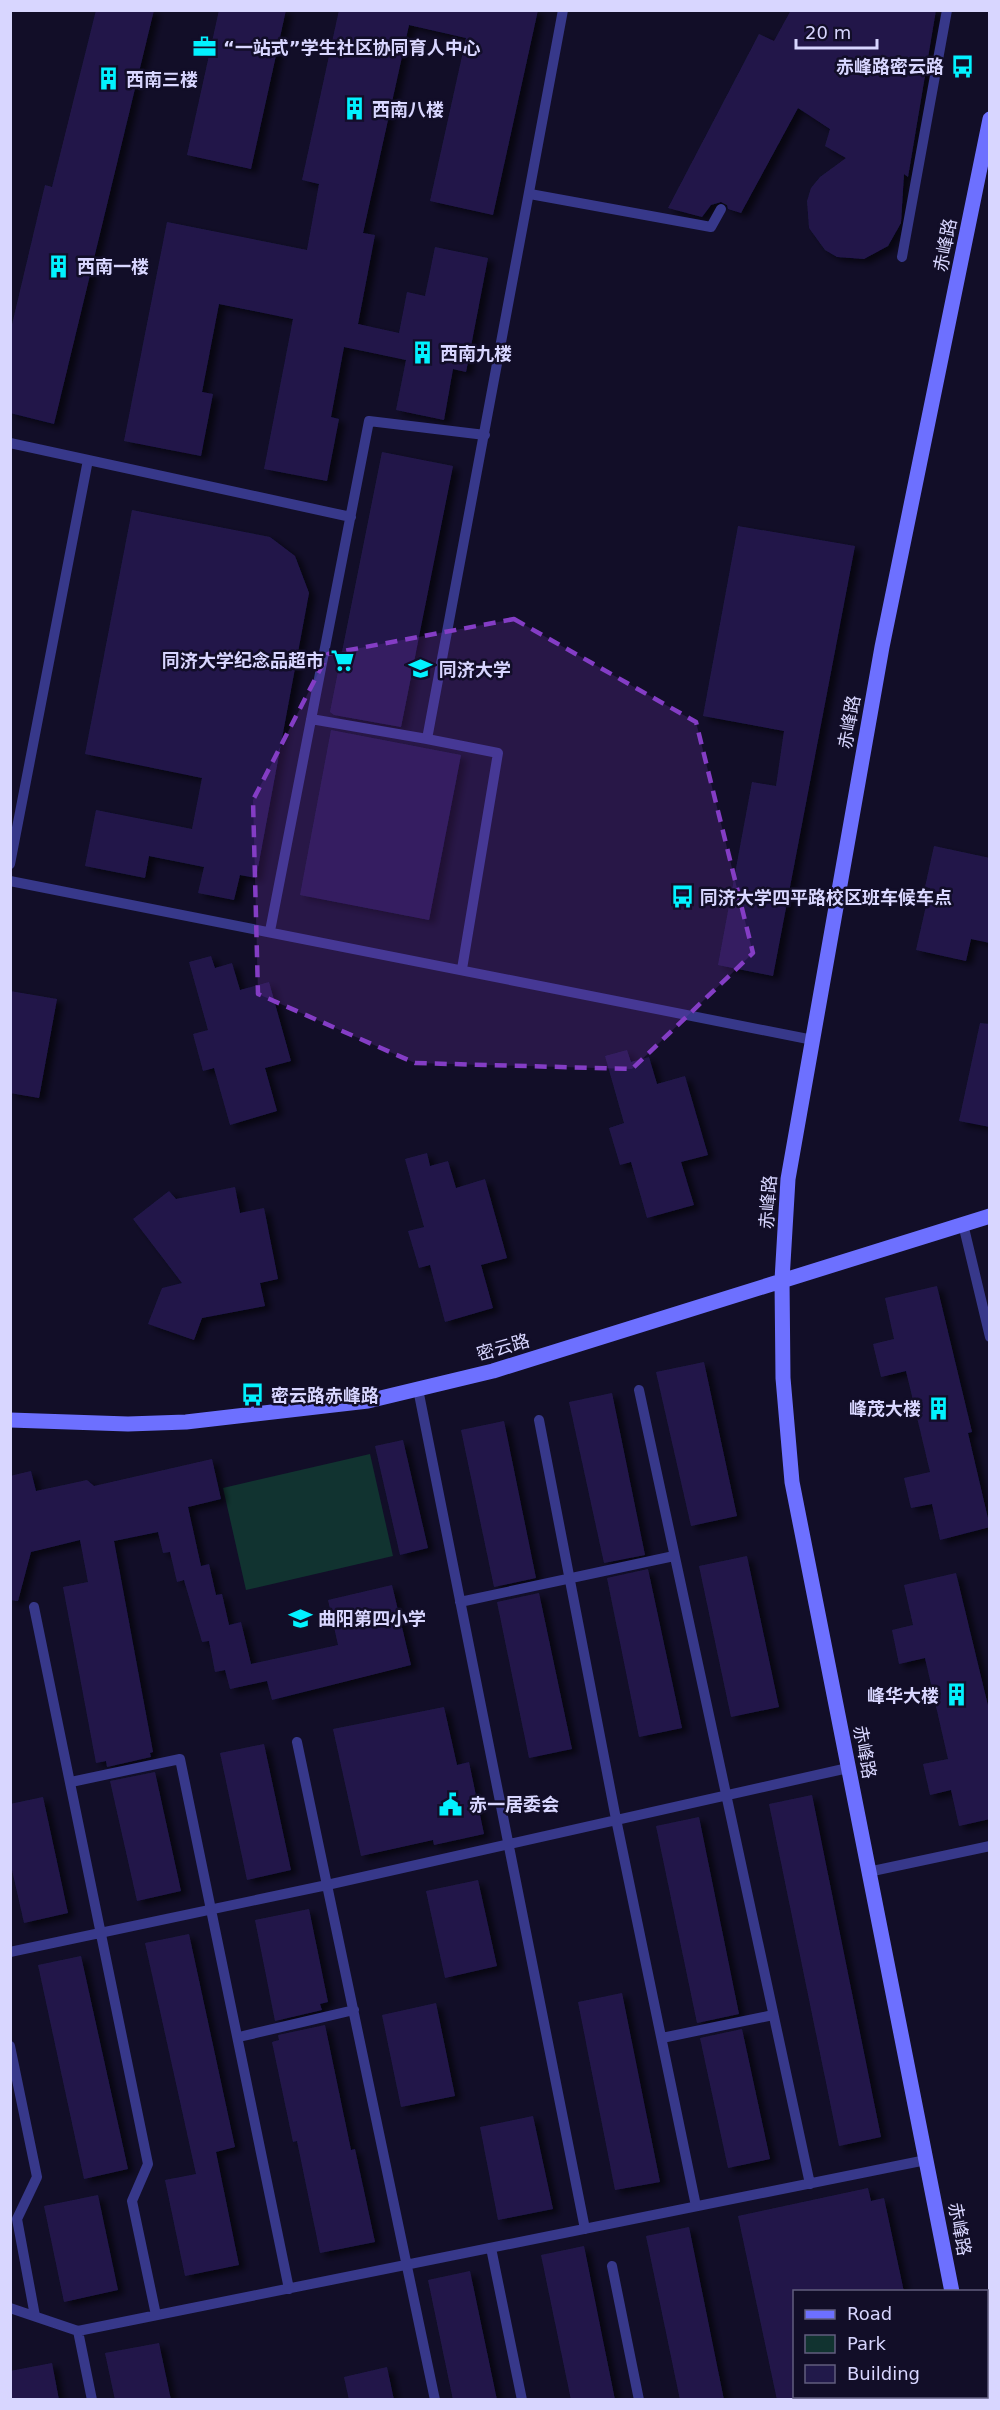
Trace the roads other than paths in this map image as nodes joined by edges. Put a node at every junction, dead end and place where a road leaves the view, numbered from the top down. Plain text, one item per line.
1 (563, 10) edge
2 (947, 10) edge
3 (990, 119) edge
4 (530, 194) junction
5 (721, 209) dead end
6 (902, 257) dead end
7 (485, 435) junction
8 (10, 443) edge
9 (88, 460) junction
10 (351, 517) junction
11 (311, 719) junction
12 (427, 739) junction
13 (10, 864) edge
14 (10, 881) edge
15 (270, 931) junction
16 (462, 969) junction
17 (813, 1040) junction
18 (990, 1216) edge
19 (963, 1224) junction
20 (782, 1280) junction
21 (990, 1337) edge
22 (418, 1389) junction
23 (639, 1390) dead end
24 (10, 1420) edge
25 (539, 1420) dead end
26 (674, 1556) junction
27 (568, 1579) junction
28 (460, 1602) junction
29 (34, 1607) dead end
30 (297, 1742) dead end
31 (848, 1768) junction
32 (71, 1782) junction
33 (724, 1794) junction
34 (616, 1819) junction
35 (507, 1844) junction
36 (990, 1846) edge
37 (868, 1872) junction
38 (327, 1885) junction
39 (213, 1909) junction
40 (103, 1932) junction
41 (10, 1952) edge
42 (354, 2010) junction
43 (773, 2014) junction
44 (239, 2037) junction
45 (662, 2038) junction
46 (10, 2046) edge
47 (926, 2160) junction
48 (810, 2184) junction
49 (696, 2206) junction
50 (585, 2229) junction
51 (491, 2248) junction
52 (408, 2265) junction
53 (612, 2266) dead end
54 (289, 2289) junction
55 (952, 2290) edge
56 (10, 2308) edge
57 (156, 2315) junction
58 (35, 2316) junction
59 (78, 2331) junction
60 (92, 2400) edge
61 (435, 2400) edge
62 (522, 2400) edge
63 (639, 2400) edge

1 - 4 lane
2 - 6 lane
3 - 17 street, 赤峰路
4 - 5 lane
4 - 7 lane
7 - 10 lane
7 - 12 lane
8 - 9 lane
9 - 10 lane
9 - 13 lane
10 - 11 lane
11 - 12 lane
11 - 15 lane
12 - 16 lane
14 - 15 lane
15 - 16 lane
16 - 17 lane
17 - 20 street, 赤峰路
18 - 19 street, 密云路
19 - 20 street, 密云路
19 - 21 lane
20 - 22 street, 密云路
20 - 31 street, 赤峰路
22 - 24 street, 密云路
22 - 28 lane
23 - 26 lane
25 - 27 lane
26 - 27 lane
26 - 33 lane
27 - 28 lane
27 - 34 lane
28 - 35 lane
29 - 32 lane
30 - 38 lane
31 - 33 lane
31 - 37 street, 赤峰路
32 - 39 lane
32 - 40 lane
33 - 34 lane
33 - 43 lane
34 - 35 lane
34 - 45 lane
35 - 38 lane
35 - 50 lane
36 - 37 lane
37 - 47 street, 赤峰路
38 - 39 lane
38 - 42 lane
39 - 40 lane
39 - 44 lane
40 - 41 lane
40 - 57 lane
42 - 44 lane
42 - 52 lane
43 - 45 lane
43 - 48 lane
44 - 54 lane
45 - 49 lane
46 - 58 lane
47 - 48 lane
47 - 55 street, 赤峰路
48 - 49 lane
49 - 50 lane
50 - 51 lane
51 - 52 lane
51 - 62 lane
52 - 54 lane
52 - 61 lane
53 - 63 lane
54 - 57 lane
56 - 58 lane
57 - 59 lane
58 - 59 lane
59 - 60 lane

